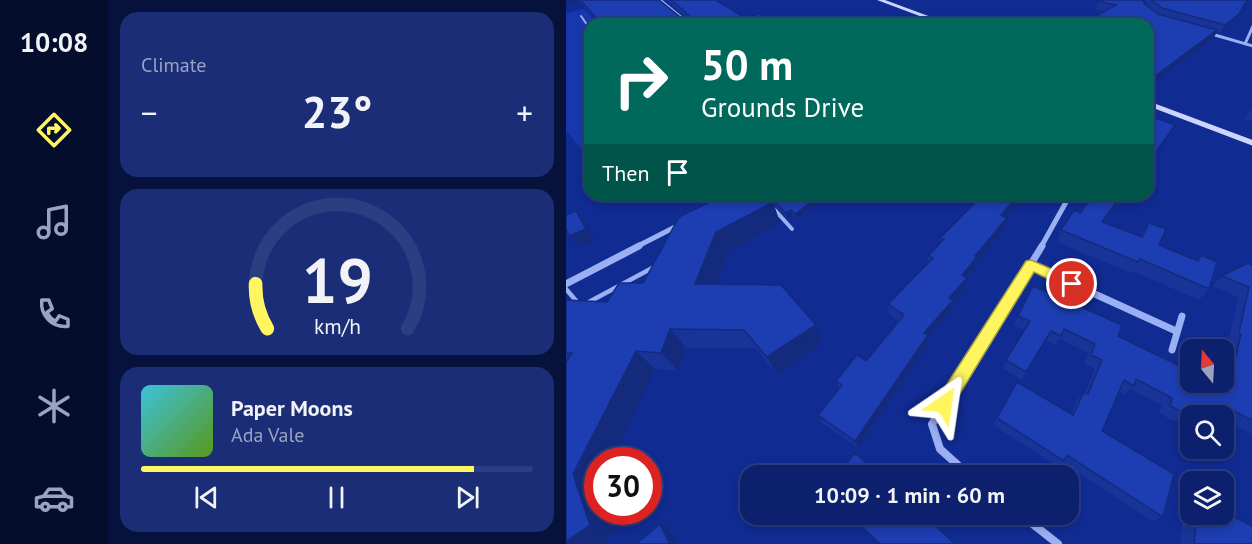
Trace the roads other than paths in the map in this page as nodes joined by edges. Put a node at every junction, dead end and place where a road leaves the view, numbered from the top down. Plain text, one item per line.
1 (660, 0) edge
2 (880, 0) edge
3 (581, 16) dead end
4 (682, 18) edge
5 (930, 18) edge
6 (584, 20) edge
7 (1253, 26) edge
8 (1204, 32) edge
9 (1245, 44) junction
10 (1253, 46) edge
11 (1154, 105) edge
12 (1253, 143) edge
13 (1067, 201) edge
14 (771, 206) edge
15 (684, 223) edge
16 (792, 229) dead end
17 (659, 264) edge
18 (1031, 265) junction
19 (566, 284) edge
20 (566, 289) edge
21 (1182, 316) dead end
22 (1176, 331) junction
23 (1172, 350) dead end
24 (957, 465) edge
25 (1034, 525) edge
26 (1058, 544) edge

1 - 4 street
2 - 5 street
3 - 6 lane
7 - 9 street
8 - 9 street
9 - 10 street
11 - 12 street
13 - 18 street
14 - 16 lane
15 - 19 street
17 - 20 lane
18 - 22 street
18 - 24 street
21 - 22 street
22 - 23 street
25 - 26 street

